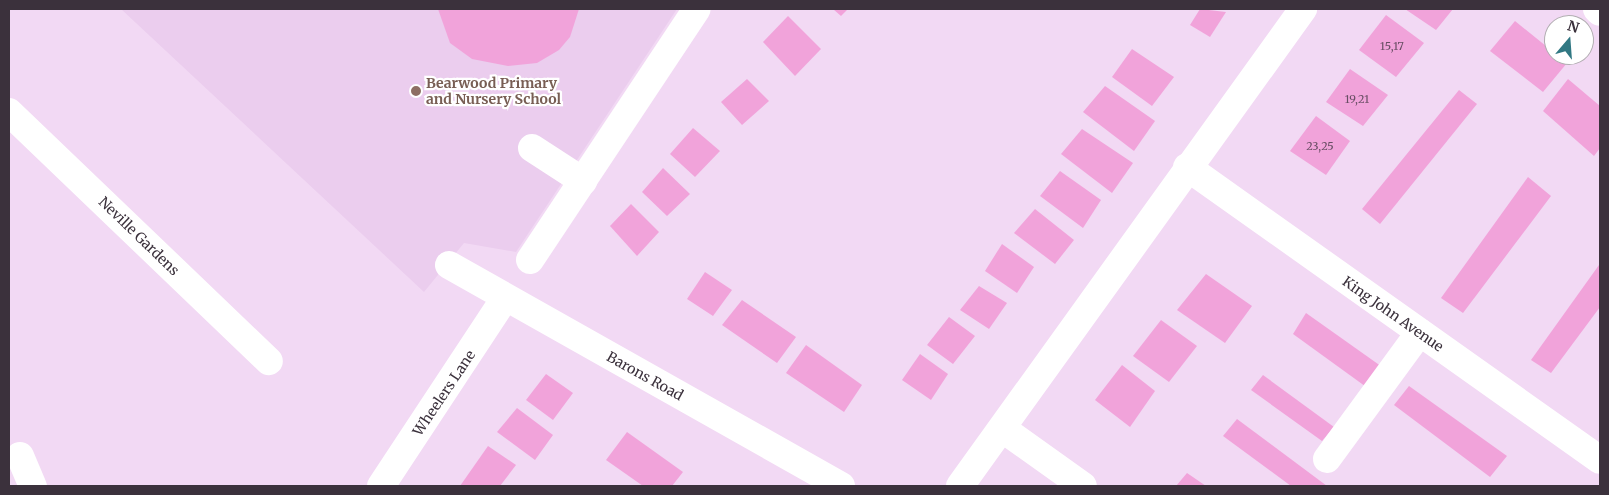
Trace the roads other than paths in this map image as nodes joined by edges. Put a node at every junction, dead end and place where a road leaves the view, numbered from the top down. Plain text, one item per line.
1 (697, 9) edge
2 (1303, 9) edge
3 (1597, 9) edge
4 (1600, 12) edge
5 (9, 112) edge
6 (532, 148) dead end
7 (1187, 167) junction
8 (583, 180) junction
9 (530, 260) dead end
10 (449, 265) dead end
11 (505, 298) junction
12 (1420, 332) junction
13 (269, 361) dead end
14 (1003, 430) junction
15 (20, 456) dead end
16 (1327, 459) dead end
17 (1600, 460) edge
18 (34, 486) edge
19 (381, 486) edge
20 (841, 486) edge
21 (960, 486) edge
22 (1083, 486) edge

1 - 8 street
2 - 7 street
3 - 4 street
5 - 13 street, Neville Gardens
6 - 8 street
7 - 12 street, King John Avenue
7 - 14 street
8 - 9 street
10 - 11 street, Barons Road
11 - 19 street, Wheelers Lane
11 - 20 street, Barons Road
12 - 16 street
12 - 17 street, King John Avenue
14 - 21 street
14 - 22 street
15 - 18 street

